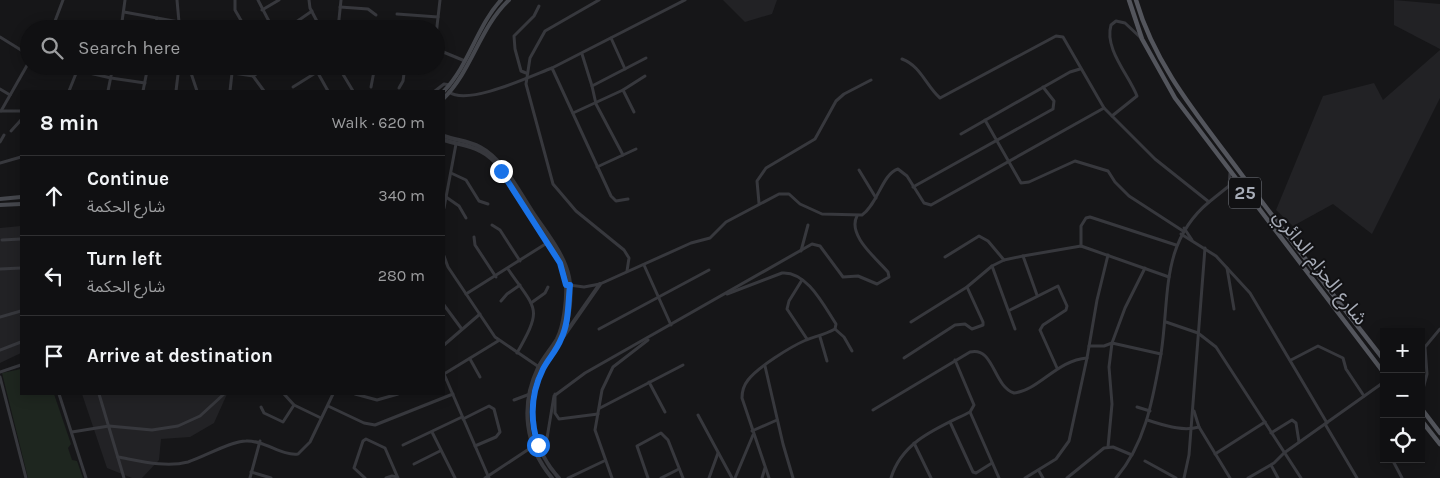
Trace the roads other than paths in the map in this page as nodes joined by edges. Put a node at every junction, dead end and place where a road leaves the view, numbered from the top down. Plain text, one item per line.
1 (63, 0) edge
2 (126, 0) edge
3 (177, 0) edge
4 (235, 0) edge
5 (258, 0) edge
6 (279, 0) edge
7 (309, 0) edge
8 (341, 0) edge
9 (440, 0) edge
10 (502, 0) edge
11 (507, 0) edge
12 (599, 0) edge
13 (684, 0) edge
14 (1129, 0) edge
15 (1136, 0) edge
16 (497, 2) edge
17 (538, 6) dead end
18 (340, 7) junction
19 (262, 10) junction
20 (312, 11) junction
21 (124, 12) junction
22 (397, 14) dead end
23 (376, 15) dead end
24 (438, 17) junction
25 (157, 18) joint
26 (56, 20) edge
27 (123, 20) edge
28 (168, 20) edge
29 (179, 20) edge
30 (241, 20) edge
31 (268, 20) edge
32 (299, 20) edge
33 (316, 20) edge
34 (339, 20) edge
35 (438, 20) edge
36 (0, 37) edge
37 (611, 38) junction
38 (1142, 39) junction
39 (20, 49) edge
40 (445, 52) edge
41 (582, 54) junction
42 (646, 58) dead end
43 (902, 59) dead end
44 (465, 61) junction
45 (552, 68) junction
46 (625, 69) junction
47 (1080, 69) junction
48 (22, 75) edge
49 (75, 75) edge
50 (96, 75) edge
51 (112, 75) edge
52 (146, 75) edge
53 (177, 75) edge
54 (191, 75) edge
55 (232, 75) edge
56 (246, 75) edge
57 (312, 75) edge
58 (319, 75) edge
59 (343, 75) edge
60 (373, 75) edge
61 (404, 75) edge
62 (525, 75) junction
63 (253, 76) joint
64 (645, 76) dead end
65 (111, 78) junction
66 (871, 80) dead end
67 (145, 83) junction
68 (450, 85) junction
69 (592, 86) junction
70 (293, 87) dead end
71 (370, 87) dead end
72 (1043, 87) junction
73 (399, 88) dead end
74 (0, 89) edge
75 (69, 90) edge
76 (108, 90) edge
77 (143, 90) edge
78 (176, 90) edge
79 (197, 90) edge
80 (230, 90) edge
81 (263, 90) edge
82 (327, 90) edge
83 (352, 90) edge
84 (436, 90) edge
85 (445, 90) edge
86 (623, 90) junction
87 (450, 92) junction
88 (10, 95) junction
89 (445, 97) edge
90 (596, 104) junction
91 (1104, 108) junction
92 (0, 111) edge
93 (20, 111) edge
94 (634, 112) dead end
95 (573, 113) junction
96 (1112, 116) junction
97 (985, 120) junction
98 (20, 121) edge
99 (11, 131) dead end
100 (961, 134) dead end
101 (4, 135) dead end
102 (445, 136) edge
103 (445, 140) edge
104 (996, 141) junction
105 (0, 142) edge
106 (456, 144) junction
107 (636, 149) dead end
108 (623, 155) junction
109 (20, 157) edge
110 (1008, 162) junction
111 (0, 163) edge
112 (597, 168) junction
113 (859, 170) dead end
114 (451, 173) junction
115 (1230, 173) junction
116 (1229, 186) junction
117 (1240, 186) junction
118 (913, 187) junction
119 (445, 190) edge
120 (20, 197) edge
121 (446, 197) junction
122 (876, 198) junction
123 (0, 199) edge
124 (628, 199) dead end
125 (445, 202) edge
126 (1210, 202) junction
127 (759, 203) junction
128 (20, 204) edge
129 (488, 204) dead end
130 (0, 205) edge
131 (857, 216) junction
132 (466, 218) dead end
133 (492, 225) dead end
134 (808, 225) dead end
135 (1183, 231) junction
136 (474, 237) dead end
137 (20, 238) edge
138 (2, 240) dead end
139 (1178, 240) junction
140 (1193, 240) junction
141 (548, 243) junction
142 (1176, 245) junction
143 (1081, 246) junction
144 (1205, 248) junction
145 (800, 251) junction
146 (1108, 255) junction
147 (1024, 256) junction
148 (945, 257) dead end
149 (1004, 260) junction
150 (520, 261) junction
151 (1308, 263) junction
152 (644, 265) junction
153 (445, 266) edge
154 (992, 266) junction
155 (20, 268) edge
156 (1144, 268) junction
157 (1228, 268) junction
158 (1302, 268) junction
159 (508, 269) junction
160 (0, 270) edge
161 (709, 270) dead end
162 (627, 271) junction
163 (496, 277) junction
164 (1169, 277) junction
165 (802, 280) junction
166 (600, 284) junction
167 (568, 285) junction
168 (520, 286) junction
169 (548, 287) dead end
170 (967, 287) junction
171 (466, 294) junction
172 (723, 294) junction
173 (1037, 295) junction
174 (657, 297) junction
175 (501, 301) dead end
176 (531, 303) junction
177 (445, 306) edge
178 (1234, 309) dead end
179 (1010, 310) junction
180 (20, 311) edge
181 (480, 314) junction
182 (0, 317) edge
183 (911, 322) dead end
184 (1166, 322) junction
185 (671, 326) junction
186 (461, 328) junction
187 (599, 329) dead end
188 (835, 329) junction
189 (1015, 329) dead end
190 (1440, 329) edge
191 (1198, 333) junction
192 (652, 336) junction
193 (820, 337) junction
194 (561, 339) junction
195 (807, 339) junction
196 (498, 341) junction
197 (20, 342) edge
198 (1112, 343) junction
199 (445, 344) edge
200 (1089, 346) junction
201 (0, 350) edge
202 (852, 351) dead end
203 (517, 353) junction
204 (1161, 354) junction
205 (1380, 355) edge
206 (904, 358) dead end
207 (1087, 358) junction
208 (470, 359) junction
209 (955, 360) junction
210 (1291, 360) junction
211 (827, 361) dead end
212 (20, 365) edge
213 (683, 365) dead end
214 (764, 366) junction
215 (539, 367) junction
216 (1057, 368) junction
217 (1380, 368) edge
218 (0, 372) edge
219 (445, 373) edge
220 (445, 376) edge
221 (0, 377) edge
222 (480, 377) dead end
223 (1425, 381) edge
224 (650, 382) junction
225 (1380, 385) edge
226 (453, 394) junction
227 (530, 394) junction
228 (556, 394) junction
229 (59, 395) edge
230 (99, 395) edge
231 (223, 395) edge
232 (285, 395) edge
233 (333, 395) edge
234 (359, 395) edge
235 (394, 395) edge
236 (1364, 396) junction
237 (514, 400) dead end
238 (294, 405) junction
239 (328, 406) junction
240 (261, 407) dead end
241 (1137, 407) dead end
242 (1192, 407) junction
243 (599, 408) junction
244 (873, 410) dead end
245 (1150, 411) junction
246 (665, 412) dead end
247 (970, 412) junction
248 (1425, 413) edge
249 (598, 414) junction
250 (698, 415) dead end
251 (322, 418) junction
252 (462, 418) junction
253 (777, 420) junction
254 (1147, 420) junction
255 (950, 422) junction
256 (1265, 422) junction
257 (1326, 424) junction
258 (1425, 425) edge
259 (109, 426) junction
260 (1200, 427) junction
261 (1191, 429) junction
262 (752, 430) junction
263 (72, 432) junction
264 (432, 432) junction
265 (1271, 433) junction
266 (1440, 433) edge
267 (753, 436) junction
268 (260, 441) junction
269 (1299, 442) junction
270 (914, 443) junction
271 (1440, 444) edge
272 (403, 445) dead end
273 (538, 445) junction
274 (475, 446) junction
275 (532, 447) junction
276 (1108, 447) junction
277 (440, 451) junction
278 (718, 453) junction
279 (1284, 453) junction
280 (1215, 454) junction
281 (1132, 455) junction
282 (118, 457) junction
283 (604, 461) junction
284 (1145, 462) dead end
285 (992, 463) junction
286 (1394, 463) edge
287 (414, 464) dead end
288 (1271, 465) junction
289 (765, 467) junction
290 (680, 469) junction
291 (1039, 471) junction
292 (251, 472) junction
293 (487, 477) edge
294 (26, 478) edge
295 (86, 478) edge
296 (124, 478) edge
297 (250, 478) edge
298 (271, 478) edge
299 (365, 478) edge
300 (386, 478) edge
301 (398, 478) edge
302 (454, 478) edge
303 (552, 478) edge
304 (559, 478) edge
305 (568, 478) edge
306 (612, 478) edge
307 (648, 478) edge
308 (660, 478) edge
309 (683, 478) edge
310 (709, 478) edge
311 (733, 478) edge
312 (762, 478) edge
313 (769, 478) edge
314 (793, 478) edge
315 (891, 478) edge
316 (931, 478) edge
317 (999, 478) edge
318 (1026, 478) edge
319 (1043, 478) edge
320 (1067, 478) edge
321 (1116, 478) edge
322 (1176, 478) edge
323 (1184, 478) edge
324 (1230, 478) edge
325 (1248, 478) edge
326 (1278, 478) edge
327 (1300, 478) edge
328 (1357, 478) edge
329 (1402, 478) edge

1 - 26 street
2 - 21 street
3 - 29 street
4 - 30 street
5 - 19 street
6 - 19 street
7 - 20 street
8 - 18 street
9 - 24 street
10 - 16 main road
11 - 87 main road
12 - 62 street
13 - 37 street
14 - 38 main road, شارع الحزام الدائري / 25
15 - 151 main road, شارع الحزام الدائري / 25
16 - 44 main road
17 - 62 street
18 - 23 street
18 - 34 street
19 - 31 street
20 - 32 street
20 - 33 street
21 - 25 street
21 - 27 street
22 - 24 street
24 - 35 street
25 - 28 street
36 - 39 street
37 - 41 street
37 - 46 street
38 - 96 street
38 - 115 main road, شارع الحزام الدائري / 25
40 - 44 street
41 - 45 street
41 - 69 street
42 - 46 street
43 - 47 street
44 - 68 main road
45 - 62 street
45 - 95 street
46 - 69 street
47 - 72 street
47 - 91 street
48 - 88 street
49 - 75 street
50 - 65 street
51 - 65 street
52 - 67 street
53 - 78 street
54 - 79 street
55 - 80 street
56 - 63 street
57 - 70 street
58 - 82 street
59 - 83 street
60 - 71 street
61 - 73 street
62 - 87 street
62 - 162 street
63 - 81 street
64 - 86 street
65 - 67 street
65 - 76 street
66 - 127 street
67 - 77 street
68 - 84 street
68 - 85 main road
69 - 90 street
72 - 97 street
72 - 104 street
74 - 88 street
86 - 90 street
86 - 94 street
87 - 89 main road
88 - 92 street
90 - 95 street
90 - 108 street
91 - 96 street
91 - 110 street
92 - 93 street
95 - 112 street
96 - 126 street
97 - 100 street
97 - 104 street
98 - 99 street
101 - 105 street
102 - 167 street
103 - 106 street
104 - 110 street
104 - 118 street
106 - 114 street
106 - 141 street
107 - 108 street
108 - 112 street
109 - 111 street
110 - 118 street
110 - 135 street
112 - 124 street
113 - 122 street
114 - 119 street
114 - 129 street
115 - 116 street
115 - 117 main road, شارع الحزام الدائري / 25
116 - 117 street
116 - 126 street
117 - 158 main road, شارع الحزام الدائري / 25
118 - 122 street
119 - 121 street
120 - 123 main road
121 - 125 street
121 - 132 street
122 - 131 street
126 - 135 street
127 - 131 street
127 - 152 street
128 - 130 main road
131 - 145 street
133 - 150 street
134 - 145 street
135 - 139 street
135 - 140 street
135 - 140 street
136 - 163 street
137 - 138 street
139 - 140 street
139 - 142 street
140 - 144 street
141 - 150 street
141 - 167 street
142 - 143 street
142 - 164 street
143 - 146 street
143 - 147 street
144 - 157 street
144 - 191 street
145 - 172 street
146 - 156 street
146 - 200 street
147 - 149 street
147 - 173 street
148 - 149 street
149 - 154 street
150 - 159 street
151 - 158 main road
151 - 205 main road, شارع الحزام الدائري / 25
152 - 162 street
152 - 174 street
153 - 171 street
154 - 170 street
154 - 179 street
155 - 160 street
156 - 164 street
156 - 198 street
157 - 178 street
157 - 210 street
158 - 217 main road, شارع الحزام الدائري / 25
159 - 163 street
159 - 168 street
161 - 174 street
162 - 166 street
163 - 171 street
164 - 184 street
165 - 172 street
165 - 188 street
165 - 195 street
166 - 167 street
166 - 194 street
167 - 194 street
167 - 215 street
168 - 175 street
168 - 176 street
169 - 176 street
170 - 183 street
170 - 206 street
171 - 181 street
172 - 185 street
173 - 179 street
173 - 216 street
174 - 185 street
174 - 187 street
176 - 203 street
177 - 186 street
179 - 189 street
180 - 182 street
181 - 186 street
181 - 196 street
184 - 191 street
184 - 204 street
185 - 192 street
186 - 199 street
188 - 193 street
188 - 202 street
190 - 223 street
191 - 242 street
191 - 256 street
192 - 228 street
192 - 243 street
193 - 195 street
193 - 211 street
194 - 273 street
195 - 214 street
196 - 203 street
196 - 208 street
197 - 201 street
198 - 200 street
198 - 204 street
198 - 276 street
200 - 207 street
203 - 215 street
204 - 245 street
207 - 216 street
207 - 291 street
208 - 219 street
208 - 222 street
209 - 216 street
209 - 244 street
209 - 247 street
210 - 236 street
210 - 257 street
212 - 218 street
213 - 224 street
214 - 253 street
214 - 262 street
215 - 227 street
220 - 226 street
221 - 294 street
224 - 243 street
224 - 246 street
225 - 236 street
226 - 239 street
226 - 252 street
227 - 237 street
227 - 275 street
228 - 249 street
228 - 273 street
229 - 263 street
230 - 259 street
231 - 259 street
232 - 238 street
233 - 239 street
234 - 235 street
236 - 257 street
238 - 240 street
238 - 251 street
239 - 251 street
241 - 245 street
242 - 260 street
242 - 261 street
243 - 249 street
245 - 254 street
247 - 255 street
247 - 285 street
248 - 266 main road
249 - 283 street
250 - 278 street
251 - 268 street
252 - 264 street
252 - 274 street
252 - 274 street
253 - 262 street
253 - 314 street
254 - 261 street
254 - 281 street
255 - 270 street
255 - 285 street
256 - 265 street
256 - 280 street
257 - 269 street
257 - 328 street
258 - 271 main road
259 - 263 street
259 - 282 street
260 - 261 street
260 - 280 street
261 - 323 street
262 - 267 street
263 - 295 street
264 - 272 street
264 - 277 street
265 - 269 street
265 - 279 street
267 - 289 street
267 - 311 street
268 - 282 street
268 - 292 street
269 - 279 street
270 - 315 street
270 - 316 street
273 - 304 street
274 - 293 street
275 - 293 street
275 - 303 street
276 - 281 street
276 - 320 street
277 - 287 street
277 - 302 street
278 - 310 street
278 - 311 street
279 - 288 street
279 - 327 street
280 - 324 street
281 - 321 street
282 - 296 street
283 - 305 street
283 - 306 street
284 - 322 street
285 - 317 street
286 - 329 street
288 - 325 street
288 - 326 street
289 - 312 street
289 - 313 street
290 - 307 street
290 - 308 street
290 - 309 street
291 - 318 street
291 - 319 street
292 - 297 street
292 - 298 street
299 - 301 street
300 - 301 street

